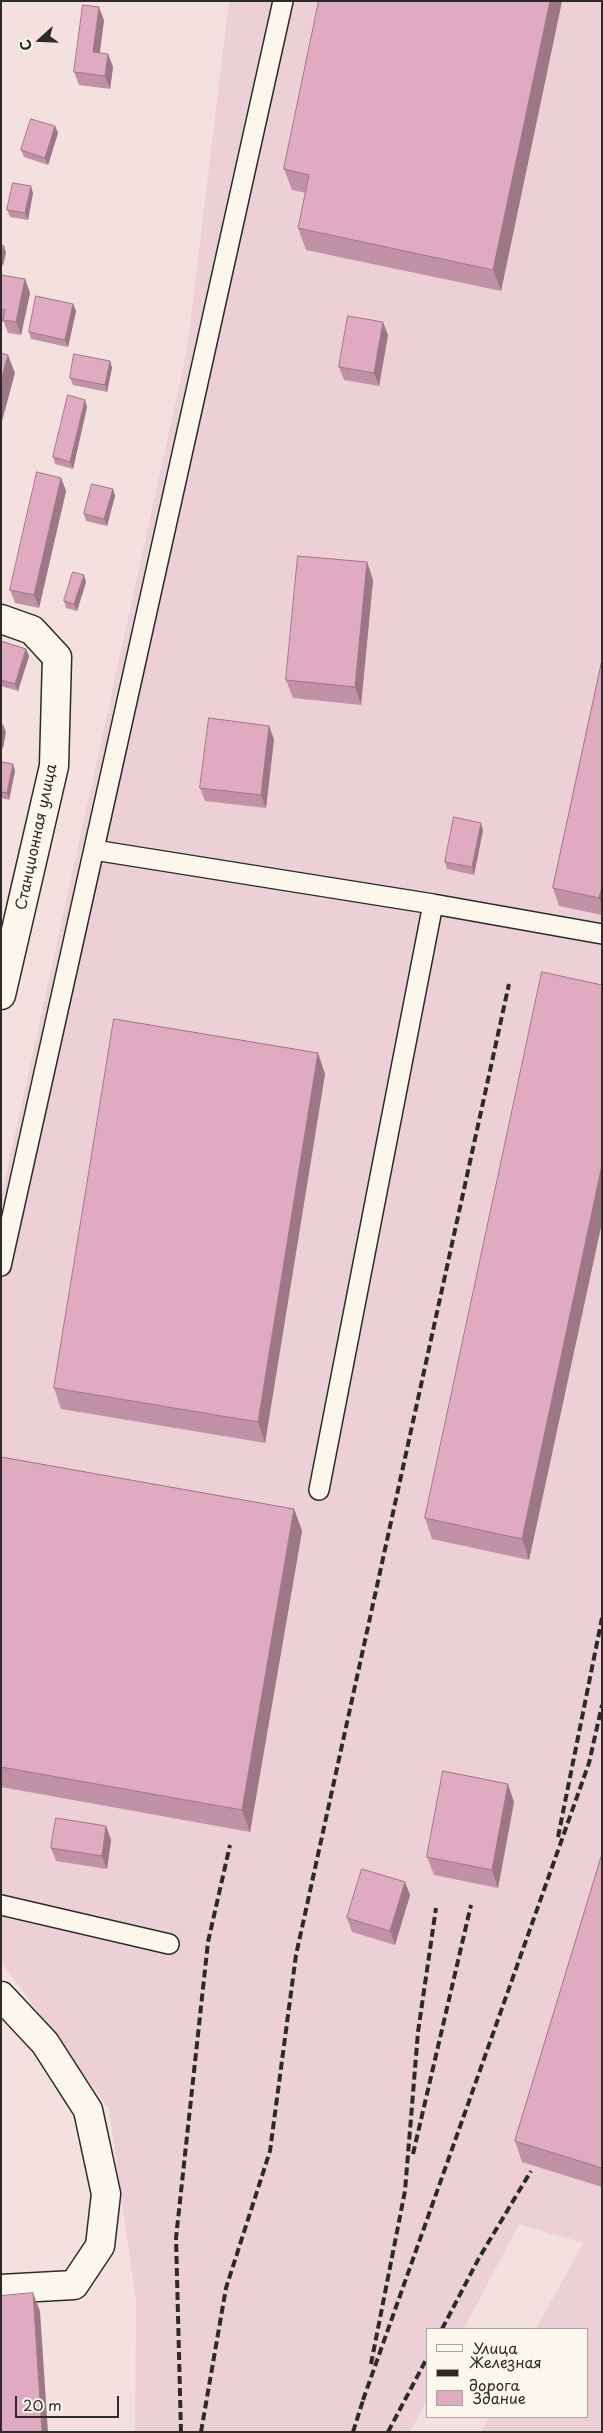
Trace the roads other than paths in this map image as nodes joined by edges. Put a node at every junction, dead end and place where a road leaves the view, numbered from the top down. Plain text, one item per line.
1 (283, 1) edge
2 (1, 619) edge
3 (94, 850) junction
4 (432, 904) junction
5 (602, 934) edge
6 (1, 995) edge
7 (1, 1266) edge
8 (319, 1490) dead end
9 (1, 1904) edge
10 (169, 1944) dead end
11 (1, 1996) edge
12 (1, 2289) edge

1 - 3 lane
2 - 6 street, Станционная улица
3 - 4 lane
3 - 7 lane
4 - 5 lane
4 - 8 lane
9 - 10 lane
11 - 12 street

